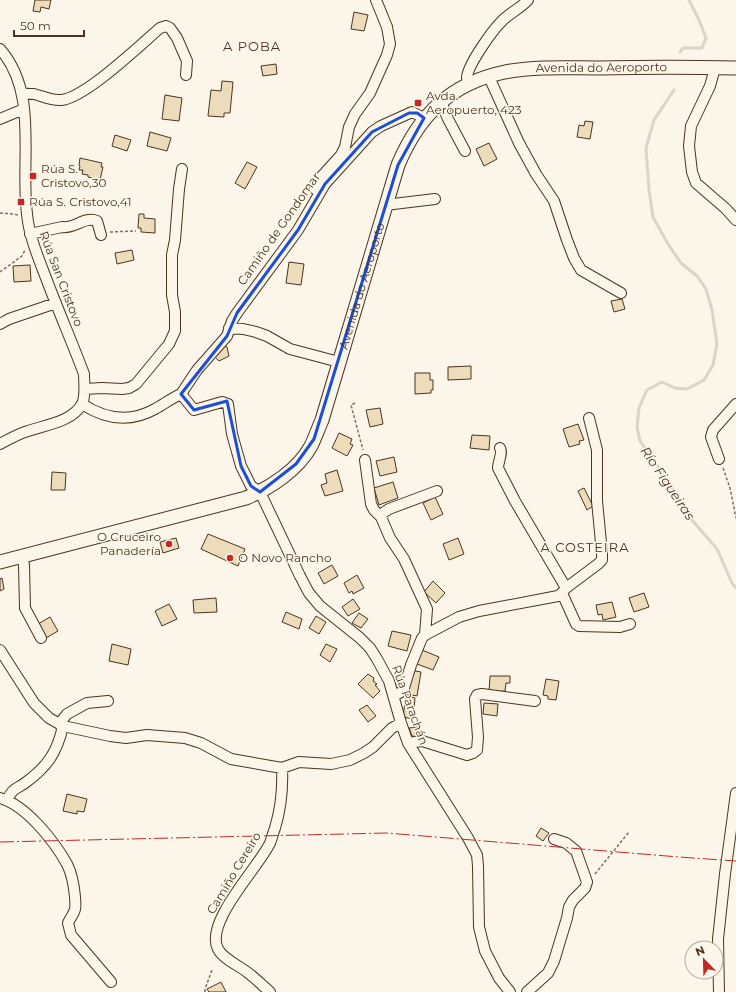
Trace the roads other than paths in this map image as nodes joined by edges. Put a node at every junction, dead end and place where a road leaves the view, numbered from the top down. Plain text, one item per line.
1 (376, 0) edge
2 (528, 0) edge
3 (0, 49) edge
4 (715, 68) junction
5 (736, 68) edge
6 (186, 75) dead end
7 (489, 77) junction
8 (470, 84) junction
9 (22, 93) junction
10 (441, 102) junction
11 (24, 108) junction
12 (424, 118) junction
13 (0, 119) edge
14 (465, 151) dead end
15 (182, 169) dead end
16 (316, 199) junction
17 (435, 199) dead end
18 (385, 205) junction
19 (736, 220) edge
20 (30, 234) junction
21 (101, 234) road end
22 (621, 293) dead end
23 (56, 303) junction
24 (0, 324) edge
25 (229, 328) junction
26 (339, 362) junction
27 (85, 389) junction
28 (181, 394) junction
29 (82, 404) junction
30 (736, 404) edge
31 (589, 418) dead end
32 (0, 444) edge
33 (500, 448) dead end
34 (719, 459) road end
35 (365, 460) road end
36 (437, 491) dead end
37 (260, 492) junction
38 (381, 517) junction
39 (22, 556) junction
40 (0, 562) edge
41 (564, 591) junction
42 (630, 624) dead end
43 (425, 635) junction
44 (41, 638) dead end
45 (0, 650) edge
46 (394, 696) junction
47 (108, 701) dead end
48 (535, 701) dead end
49 (401, 723) junction
50 (61, 725) junction
51 (408, 743) junction
52 (282, 768) junction
53 (736, 793) edge
54 (4, 799) edge
55 (554, 839) dead end
56 (111, 982) dead end
57 (270, 992) edge
58 (510, 992) edge
59 (527, 992) edge
60 (719, 992) edge

1 - 16 street
2 - 8 street
3 - 9 street, Rúa San Cristovo
4 - 5 main road, Avenida do Aeroporto
4 - 7 main road, Avenida do Aeroporto
4 - 19 street
6 - 9 street
7 - 8 main road, Avenida do Aeroporto
7 - 22 street
8 - 10 main road, Avenida do Aeroporto
9 - 11 street, Rúa San Cristovo
10 - 12 main road, Avenida do Aeroporto
10 - 14 street
11 - 13 street
11 - 20 street, Rúa San Cristovo
12 - 16 street, Camiño de Gondomar
12 - 18 main road, Avenida do Aeroporto
15 - 27 street
16 - 25 street, Camiño de Gondomar
17 - 18 street
18 - 26 main road, Avenida do Aeroporto
20 - 21 street
20 - 23 street, Rúa San Cristovo
23 - 24 street
23 - 27 street, Rúa San Cristovo
25 - 26 street
25 - 28 street, Camiño de Gondomar
26 - 37 main road, Avenida do Aeroporto
27 - 29 street, Rúa San Cristovo
28 - 29 street, Camiño de Gondomar
28 - 37 street
29 - 32 street
30 - 34 street
31 - 41 street
33 - 41 street
35 - 38 street
36 - 38 street
37 - 39 main road, Avenida do Aeroporto
37 - 46 street, Rúa Parachán
38 - 43 street
39 - 40 main road, Avenida do Aeroporto
39 - 44 street
41 - 42 street
41 - 43 street
43 - 46 street
45 - 50 street
46 - 49 street, Rúa Parachán
47 - 50 street
48 - 51 street
49 - 51 street, Rúa Parachán
49 - 52 street
50 - 52 street
50 - 54 street
51 - 58 street, Rúa Parachán
52 - 57 street, Camiño Cereiro
53 - 60 street
54 - 56 street
55 - 59 street

